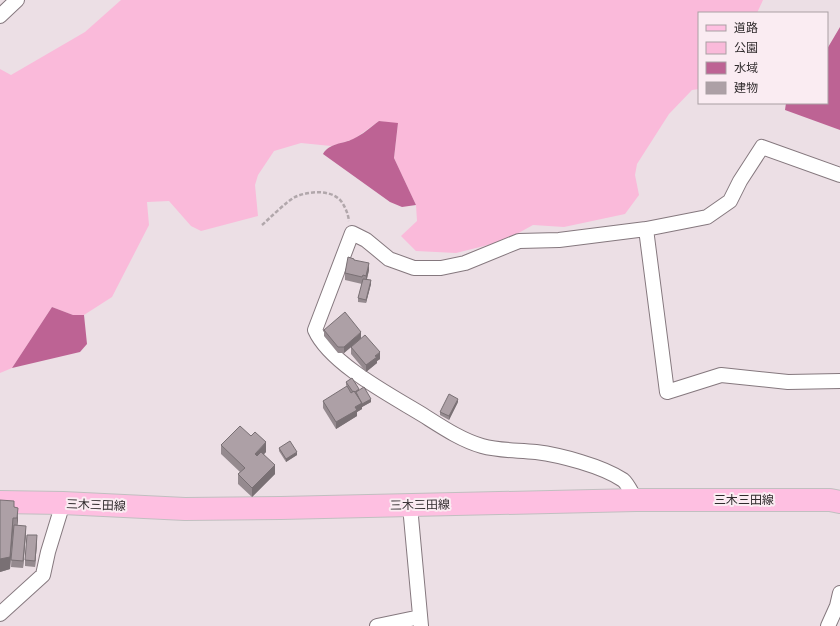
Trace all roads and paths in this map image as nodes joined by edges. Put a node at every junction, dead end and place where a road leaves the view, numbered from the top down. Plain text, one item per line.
1 (17, 0) edge
2 (0, 16) edge
3 (840, 175) edge
4 (262, 225) dead end
5 (646, 229) junction
6 (352, 233) junction
7 (840, 381) edge
8 (636, 500) junction
9 (0, 502) edge
10 (840, 502) edge
11 (63, 503) junction
12 (410, 506) junction
13 (840, 593) edge
14 (0, 614) edge
15 (420, 622) edge
16 (377, 626) edge
17 (828, 626) edge

1 - 2 street
3 - 5 street
4 - 6 path
5 - 6 street
5 - 7 street
6 - 8 street
8 - 10 main road, 三木三田線
8 - 12 main road, 三木三田線
9 - 11 main road, 三木三田線
11 - 12 main road, 三木三田線
11 - 14 street
12 - 15 street
13 - 17 street
15 - 16 street

